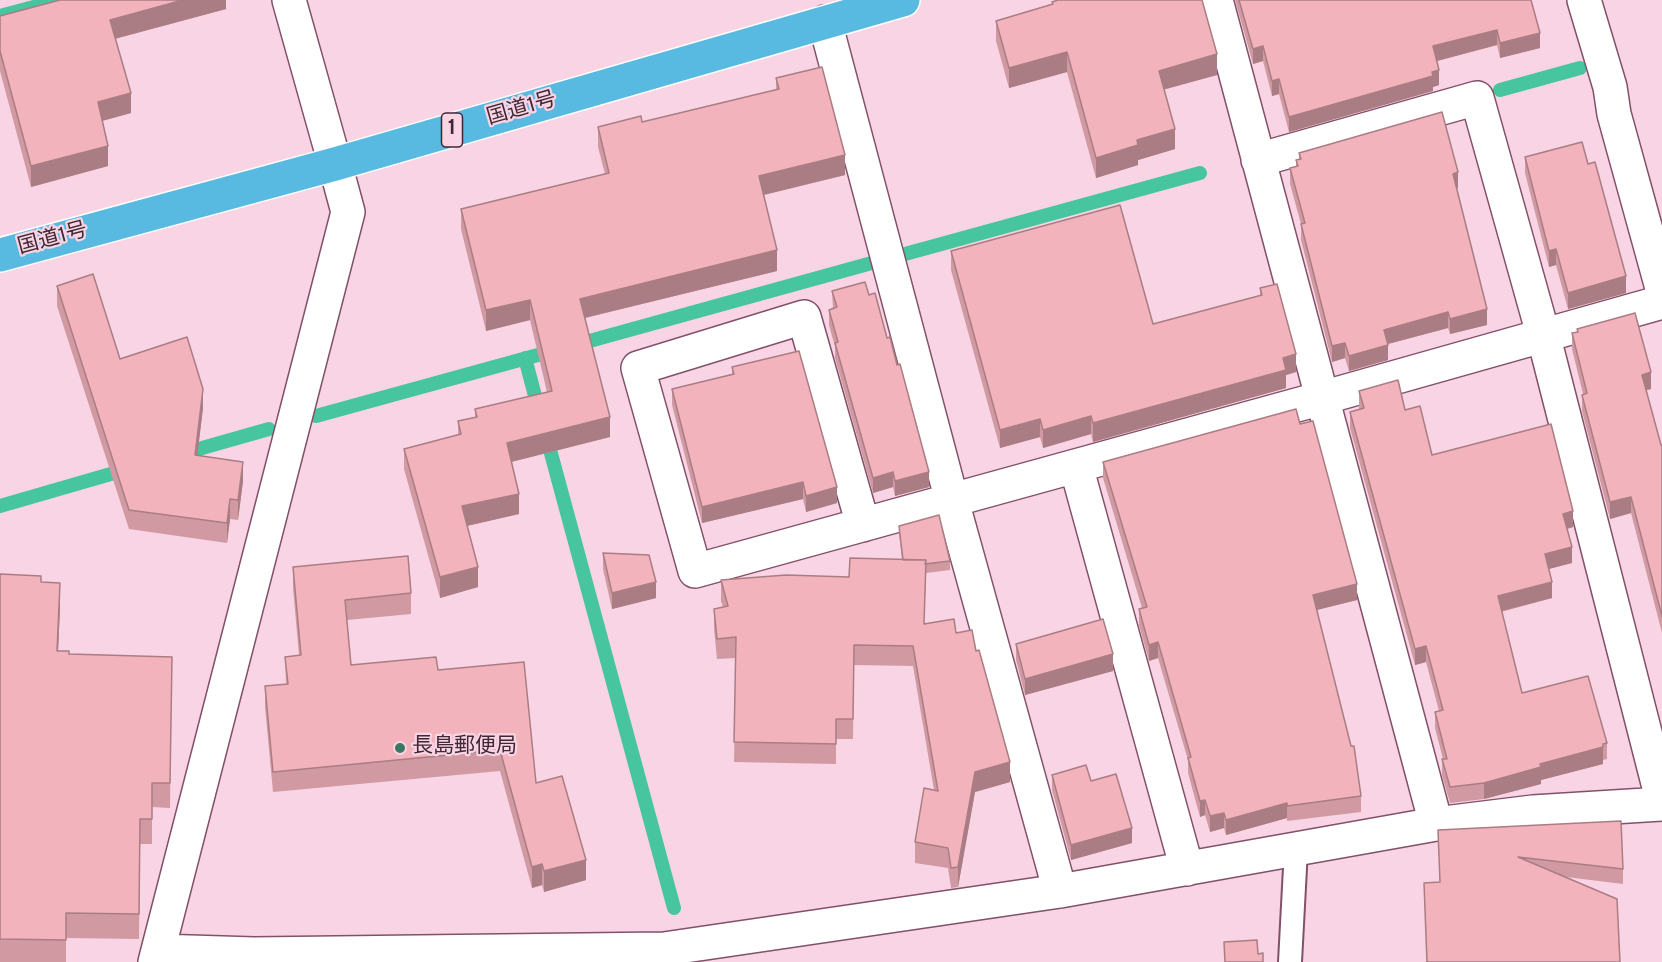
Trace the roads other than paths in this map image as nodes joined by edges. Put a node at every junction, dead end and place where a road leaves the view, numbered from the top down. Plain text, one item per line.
1 (289, 0) edge
2 (903, 0) edge
3 (1216, 0) edge
4 (1584, 0) edge
5 (825, 22) junction
6 (1258, 160) junction
7 (335, 164) junction
8 (0, 255) edge
9 (1662, 288) edge
10 (1662, 302) edge
11 (1543, 334) junction
12 (1322, 398) junction
13 (1076, 466) junction
14 (952, 501) junction
15 (863, 525) junction
16 (1662, 801) edge
17 (1436, 824) junction
18 (1296, 849) junction
19 (1187, 869) junction
20 (1060, 891) junction
21 (157, 957) edge
22 (1290, 962) edge

1 - 7 street
2 - 5 highway, 国道1号 / 1
3 - 6 street
4 - 9 street
5 - 7 highway, 国道1号 / 1
5 - 14 street
6 - 11 street
6 - 12 street
7 - 8 highway, 国道1号 / 1
7 - 21 street
10 - 11 street
11 - 12 street
11 - 16 street
12 - 13 street
12 - 17 street
13 - 14 street
13 - 19 street
14 - 15 street
14 - 20 street
15 - 15 street
16 - 17 street
17 - 18 street
18 - 19 street
18 - 22 lane
19 - 20 street
20 - 21 street

